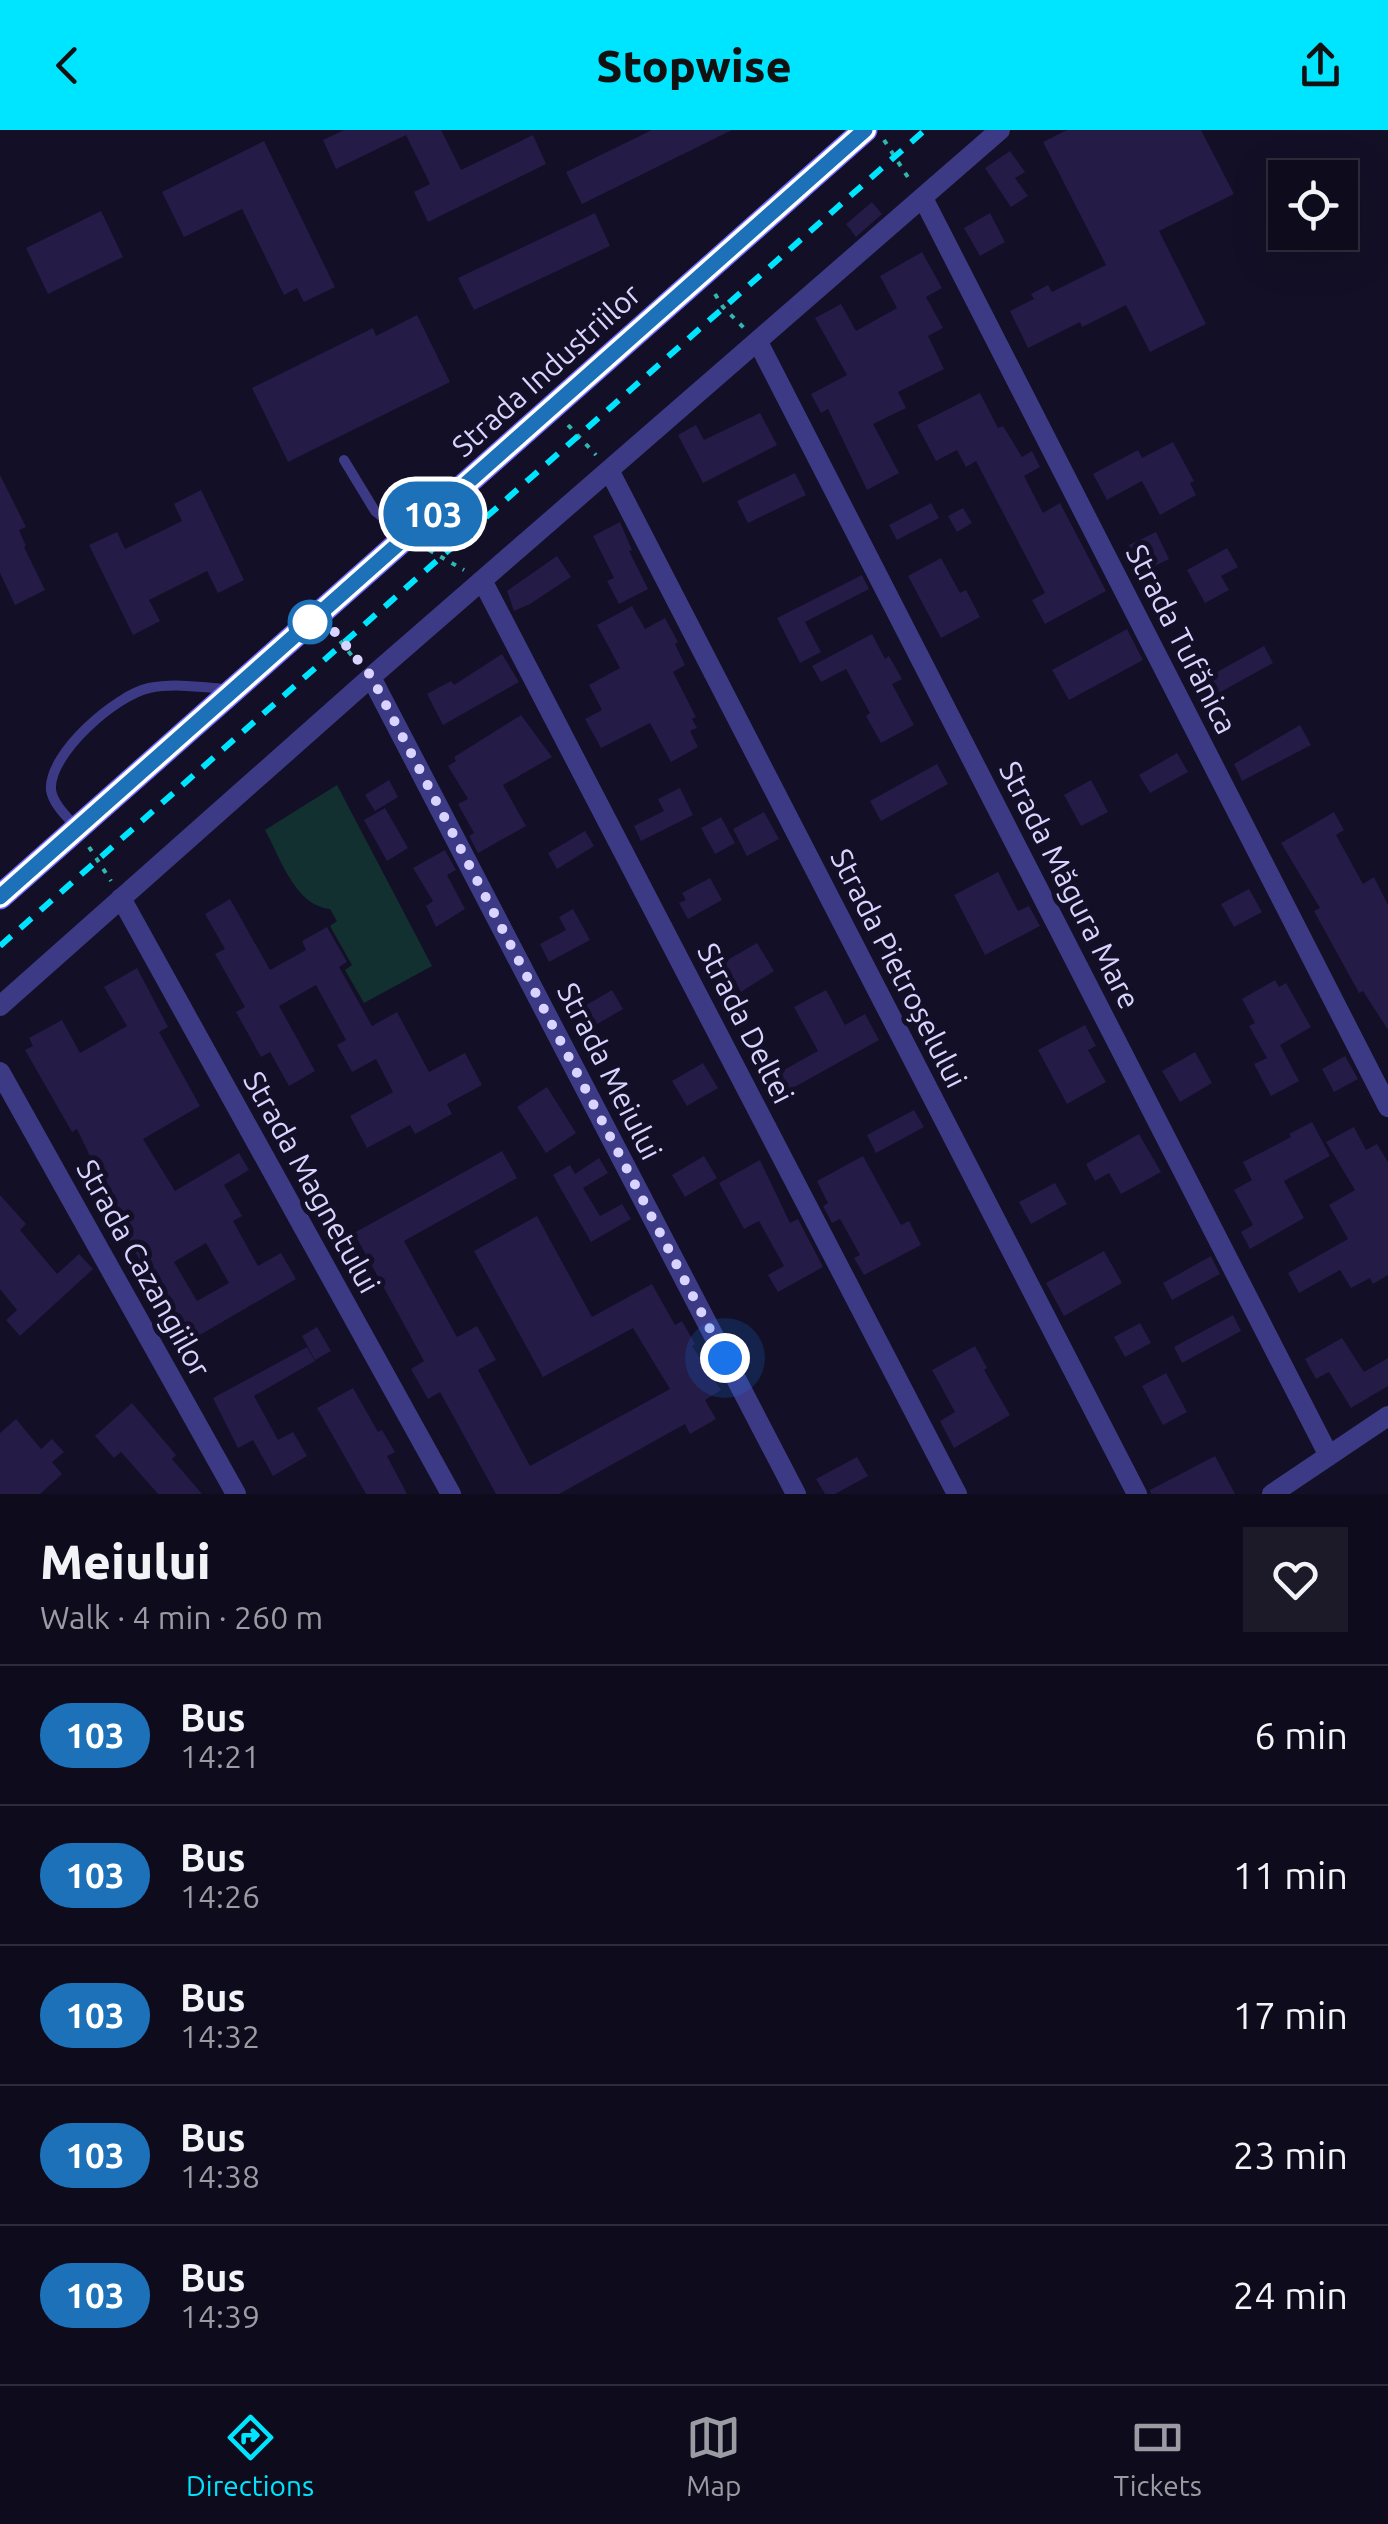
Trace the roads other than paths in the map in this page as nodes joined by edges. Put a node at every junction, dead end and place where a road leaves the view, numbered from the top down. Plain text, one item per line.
1 (865, 130) edge
2 (1000, 130) edge
3 (923, 198) junction
4 (758, 342) junction
5 (344, 460) dead end
6 (608, 470) junction
7 (407, 536) junction
8 (482, 580) junction
9 (371, 676) junction
10 (234, 690) junction
11 (77, 828) junction
12 (0, 897) edge
13 (121, 898) junction
14 (0, 1006) edge
15 (0, 1072) edge
16 (1388, 1107) edge
17 (1388, 1416) edge
18 (1329, 1456) junction
19 (1280, 1492) edge
20 (236, 1494) edge
21 (451, 1494) edge
22 (796, 1494) edge
23 (957, 1494) edge
24 (1136, 1494) edge

1 - 7 main road, Strada Industriilor
2 - 3 street
3 - 4 street
3 - 16 street, Strada Tufănica
4 - 6 street
4 - 18 street, Strada Măgura Mare
5 - 7 lane
6 - 8 street
6 - 24 street, Strada Pietroșelului
7 - 10 main road, Strada Industriilor
8 - 9 street
8 - 23 street, Strada Deltei
9 - 13 street
9 - 22 street, Strada Meiului
10 - 11 main road, Strada Industriilor
10 - 11 lane
11 - 12 main road, Strada Industriilor
13 - 14 street
13 - 21 street, Strada Magnetului
15 - 20 street, Strada Cazangiilor
17 - 18 street
18 - 19 street

